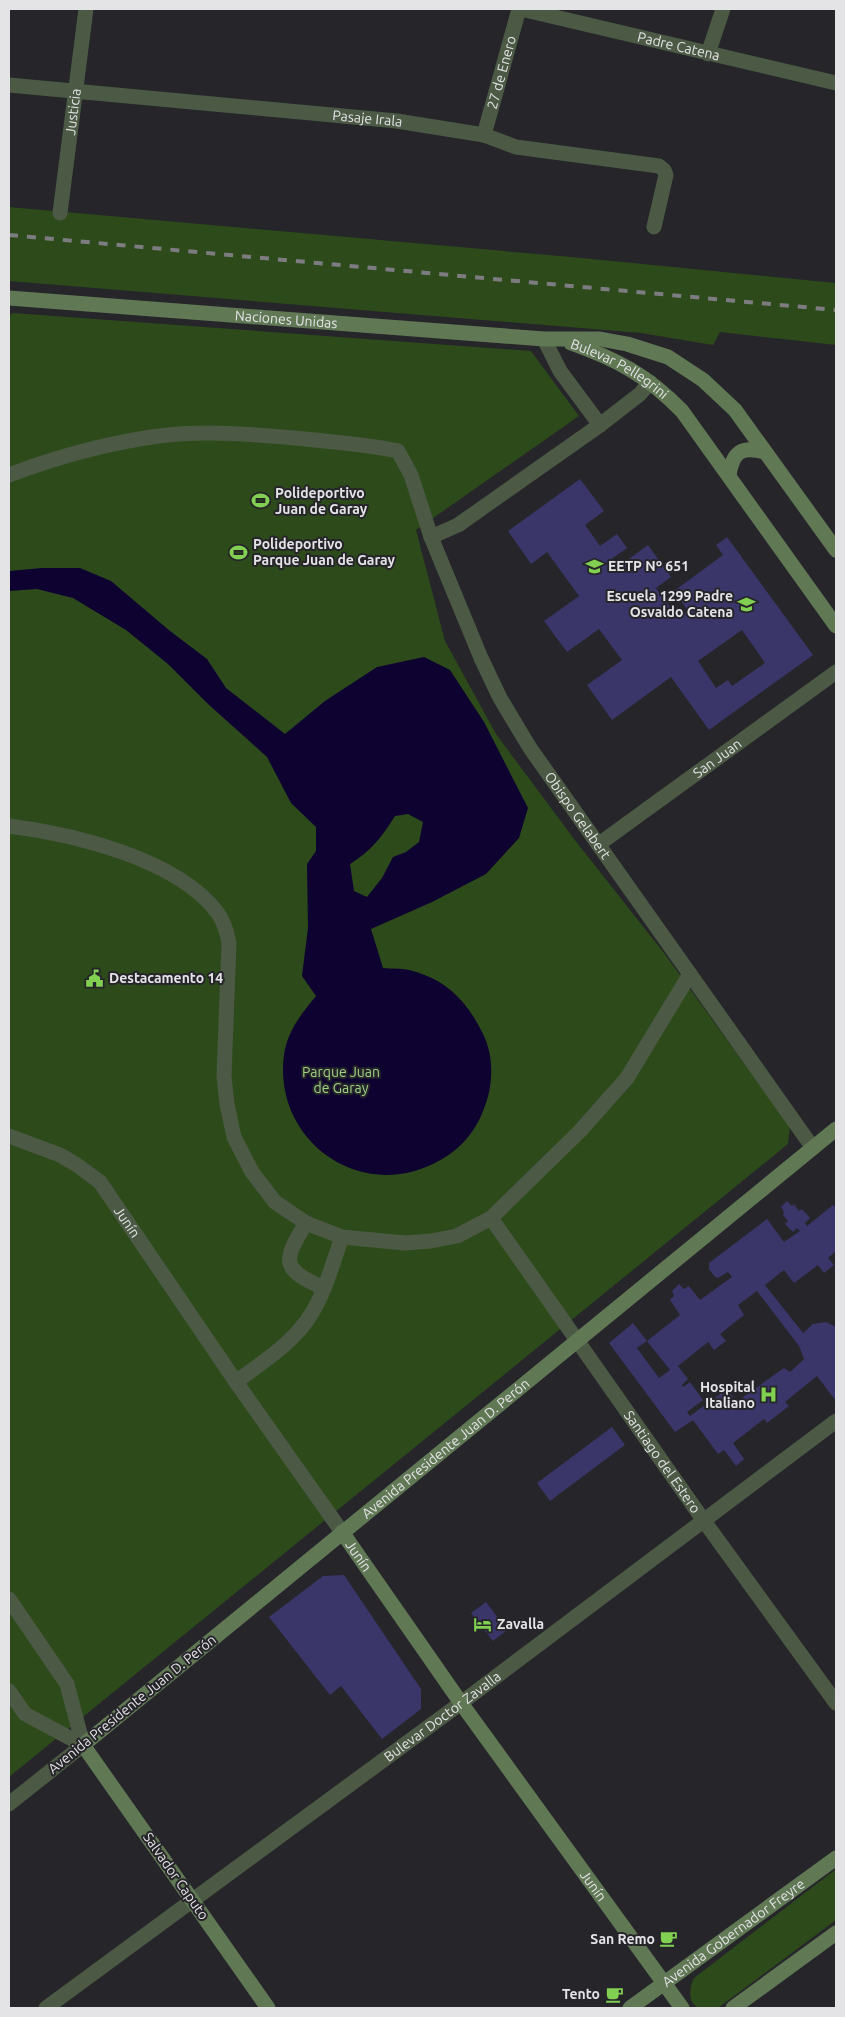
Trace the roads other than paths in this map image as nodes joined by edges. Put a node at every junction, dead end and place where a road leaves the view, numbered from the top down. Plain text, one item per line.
1 (86, 9) edge
2 (520, 9) edge
3 (723, 9) edge
4 (708, 54) junction
5 (836, 83) edge
6 (9, 85) edge
7 (75, 90) junction
8 (484, 135) junction
9 (60, 213) dead end
10 (654, 227) dead end
11 (9, 298) edge
12 (544, 339) junction
13 (562, 340) junction
14 (650, 382) junction
15 (600, 425) junction
16 (765, 452) junction
17 (9, 475) edge
18 (729, 475) junction
19 (431, 537) junction
20 (836, 550) edge
21 (836, 626) edge
22 (836, 672) edge
23 (9, 826) edge
24 (599, 844) junction
25 (690, 974) junction
26 (836, 1129) edge
27 (9, 1136) edge
28 (813, 1148) junction
29 (491, 1218) junction
30 (306, 1223) junction
31 (342, 1237) junction
32 (324, 1288) junction
33 (577, 1340) junction
34 (236, 1382) junction
35 (836, 1421) edge
36 (704, 1521) junction
37 (342, 1532) junction
38 (9, 1599) edge
39 (9, 1691) edge
40 (461, 1703) junction
41 (836, 1703) edge
42 (83, 1745) junction
43 (9, 1804) edge
44 (836, 1858) edge
45 (193, 1900) junction
46 (836, 1933) edge
47 (665, 1983) junction
48 (46, 2008) edge
49 (268, 2008) edge
50 (630, 2008) edge
51 (682, 2008) edge
52 (733, 2008) edge

1 - 7 street, Justicia
2 - 4 street, Padre Catena
2 - 8 street, 27 de Enero
3 - 4 street
4 - 5 street, Padre Catena
6 - 7 street, Pasaje Irala
7 - 8 street, Pasaje Irala
7 - 9 street, Justicia
8 - 10 street, Pasaje Irala
11 - 12 street, Naciones Unidas
12 - 13 street, Naciones Unidas
12 - 15 street
13 - 14 street, Bulevar Pellegrini
13 - 16 street, Bulevar Pellegrini
14 - 15 street
14 - 18 street, Bulevar Pellegrini
15 - 19 street
16 - 18 street
16 - 20 street, Bulevar Pellegrini
17 - 19 street, Obispo Gelabert
18 - 21 street, Bulevar Pellegrini
19 - 24 street, Obispo Gelabert
22 - 24 street, San Juan
23 - 30 street
24 - 25 street, Obispo Gelabert
25 - 28 street, Obispo Gelabert
25 - 29 street
26 - 28 street, Avenida Presidente Juan D. Perón
27 - 34 street, Junín
28 - 33 street, Avenida Presidente Juan D. Perón
29 - 31 street
29 - 33 street, Santiago del Estero
30 - 31 street
30 - 32 street
31 - 32 street
32 - 34 street
33 - 36 street, Santiago del Estero
33 - 37 street, Avenida Presidente Juan D. Perón
34 - 37 street, Junín
35 - 36 street, Bulevar Doctor Zavalla
36 - 40 street, Bulevar Doctor Zavalla
36 - 41 street, Santiago del Estero
37 - 40 street, Junín
37 - 42 street, Avenida Presidente Juan D. Perón
38 - 42 street, Salvador Caputo
39 - 42 street, Salvador Caputo
40 - 45 street, Bulevar Doctor Zavalla
40 - 47 street, Junín
42 - 43 street, Avenida Presidente Juan D. Perón
42 - 45 street, Salvador Caputo
44 - 47 street, Avenida Gobernador Freyre
45 - 48 street, Bulevar Doctor Zavalla
45 - 49 street, Salvador Caputo
46 - 52 street
47 - 50 street, Avenida Gobernador Freyre
47 - 51 street, Junín

